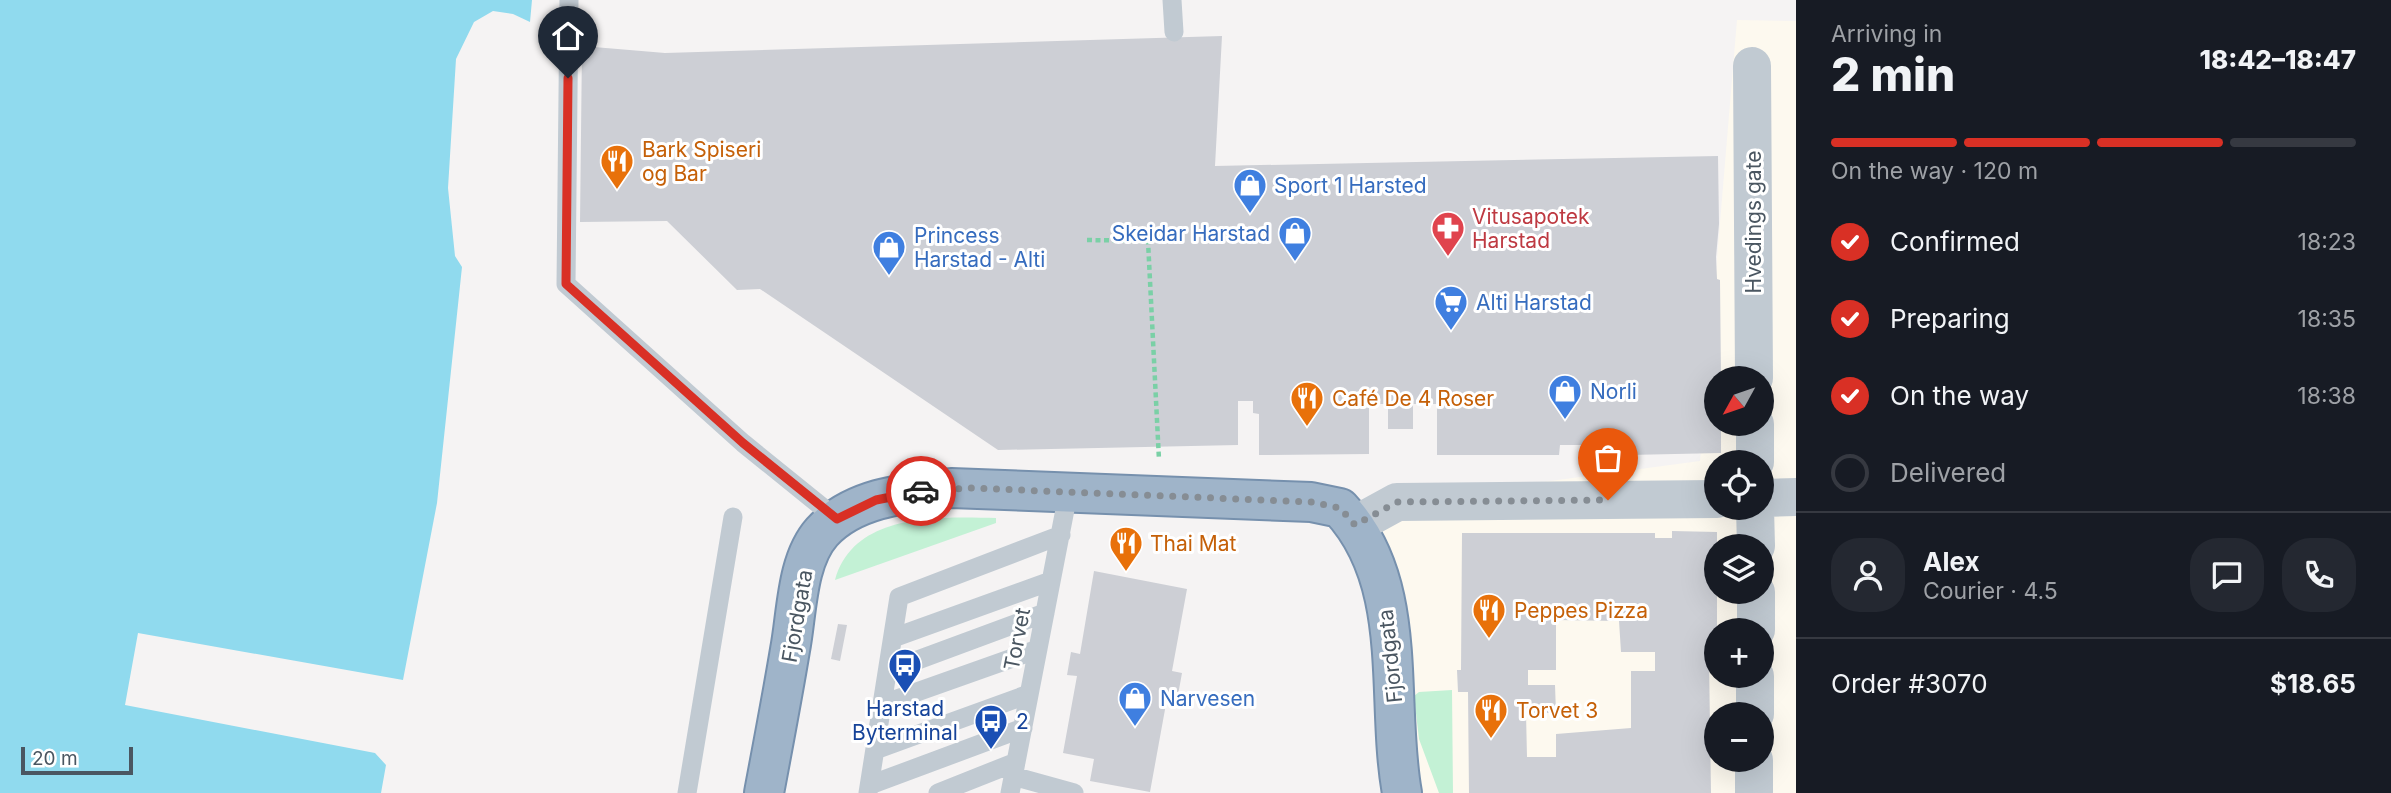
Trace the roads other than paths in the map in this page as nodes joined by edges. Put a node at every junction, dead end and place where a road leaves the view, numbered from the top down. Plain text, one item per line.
1 (569, 0) edge
2 (1172, 0) edge
3 (1174, 32) dead end
4 (1752, 66) dead end
5 (1754, 366) edge
6 (1068, 494) junction
7 (1796, 497) edge
8 (1774, 498) edge
9 (1704, 499) edge
10 (733, 517) dead end
11 (837, 519) junction
12 (1355, 525) junction
13 (1060, 535) junction
14 (1051, 581) junction
15 (1045, 613) junction
16 (893, 638) junction
17 (1038, 649) junction
18 (888, 671) junction
19 (1029, 694) junction
20 (883, 704) junction
21 (1023, 728) junction
22 (875, 750) junction
23 (1754, 772) edge
24 (1013, 777) edge
25 (869, 789) edge
26 (687, 793) edge
27 (764, 793) edge
28 (938, 793) edge
29 (1074, 793) edge
30 (1402, 793) edge
31 (1754, 793) edge

1 - 11 lane
2 - 3 lane
4 - 5 street, Hvedings gate
6 - 11 highway, Fjordgata
6 - 12 highway, Fjordgata
6 - 13 lane, Torvet
7 - 8 street
9 - 12 street
10 - 26 lane
11 - 27 highway, Fjordgata
12 - 30 highway, Fjordgata
13 - 14 lane, Torvet
13 - 16 lane
14 - 15 lane, Torvet
14 - 16 lane
15 - 17 lane, Torvet
15 - 18 lane
16 - 18 lane
17 - 19 lane, Torvet
17 - 20 lane
18 - 20 lane
19 - 21 lane, Torvet
19 - 22 lane
20 - 22 lane
21 - 24 lane, Torvet
21 - 25 lane
22 - 25 lane
23 - 31 street
24 - 28 lane
24 - 29 lane

